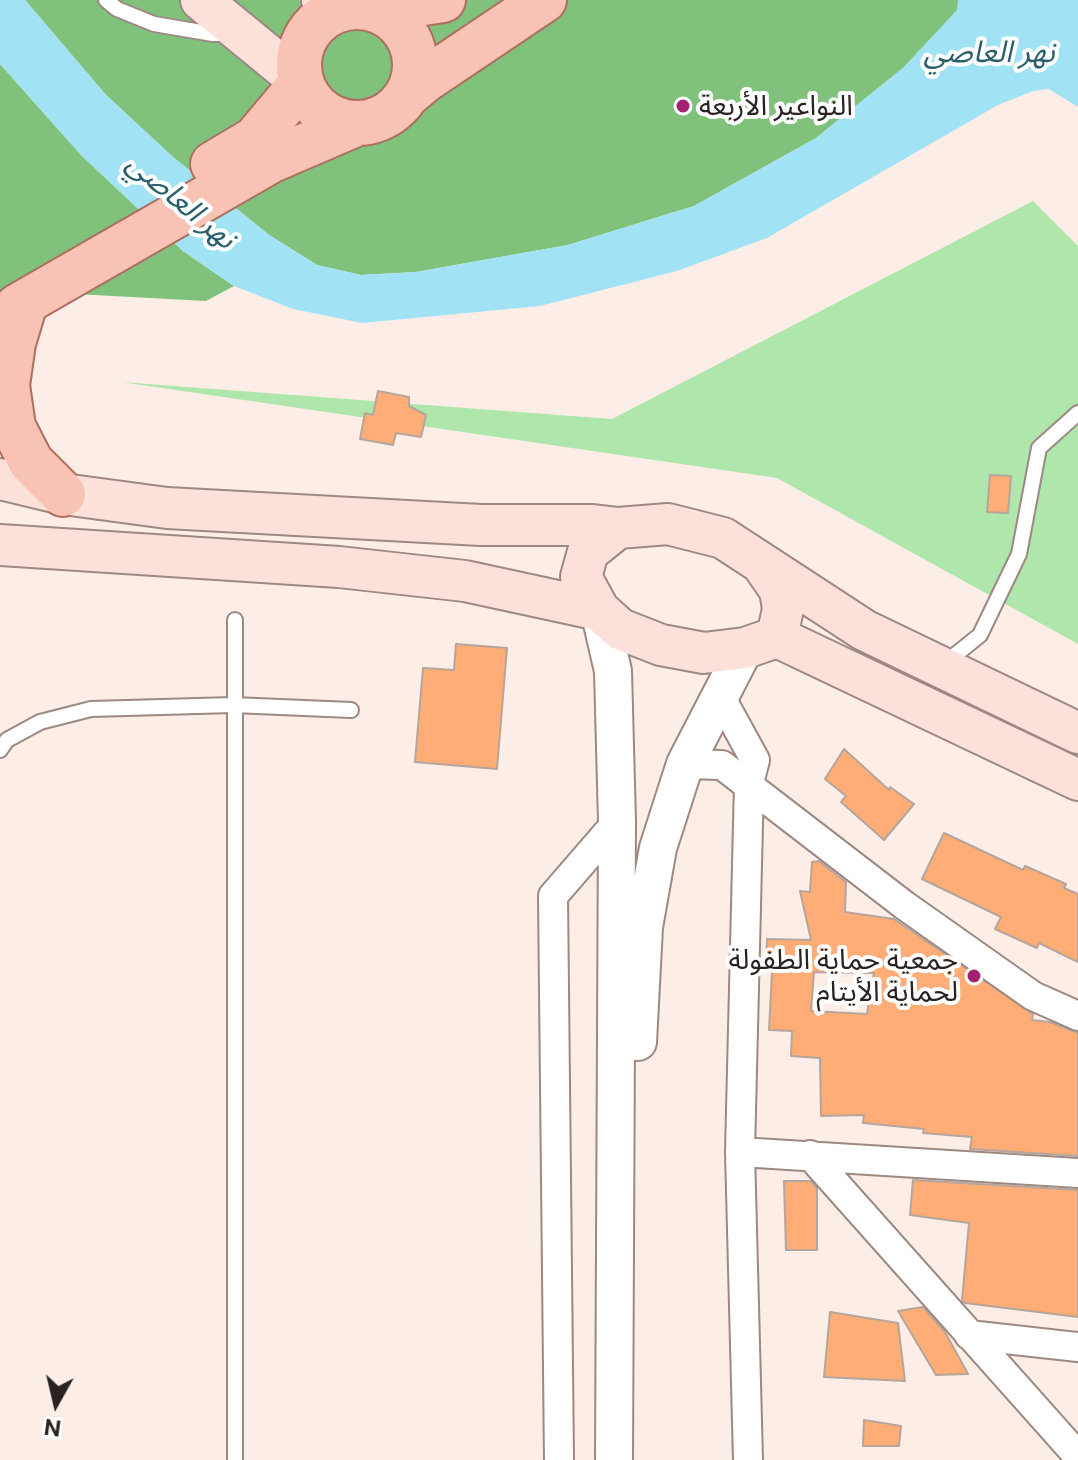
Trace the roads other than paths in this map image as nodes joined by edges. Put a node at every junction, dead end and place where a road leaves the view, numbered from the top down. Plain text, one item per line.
1 (106, 0) edge
2 (201, 0) edge
3 (443, 0) edge
4 (544, 0) edge
5 (350, 6) edge
6 (239, 33) junction
7 (302, 83) junction
8 (407, 95) junction
9 (358, 123) junction
10 (264, 150) junction
11 (8, 302) edge
12 (1078, 413) edge
13 (0, 479) edge
14 (63, 494) junction
15 (618, 528) junction
16 (0, 545) edge
17 (762, 564) junction
18 (599, 610) junction
19 (235, 620) dead end
20 (761, 642) junction
21 (940, 667) junction
22 (721, 698) junction
23 (233, 705) junction
24 (351, 710) dead end
25 (1078, 733) edge
26 (0, 750) edge
27 (685, 764) junction
28 (1078, 780) edge
29 (749, 783) junction
30 (617, 822) junction
31 (1078, 1016) edge
32 (740, 1152) junction
33 (810, 1155) junction
34 (1078, 1173) edge
35 (969, 1335) junction
36 (1078, 1347) edge
37 (1078, 1456) edge
38 (235, 1460) edge
39 (559, 1460) edge
40 (614, 1460) edge
41 (637, 1460) edge
42 (748, 1460) edge

1 - 6 lane
2 - 6 main road
3 - 5 main road
4 - 8 main road
5 - 7 main road
5 - 8 main road
6 - 7 main road
7 - 9 main road
7 - 10 main road
8 - 9 main road
9 - 10 main road
10 - 11 main road
11 - 14 main road
12 - 21 lane
13 - 14 main road
14 - 15 main road
15 - 17 main road
15 - 18 main road
16 - 18 main road
17 - 20 main road
17 - 21 main road
18 - 20 main road
18 - 30 street
19 - 23 lane
20 - 22 street
20 - 28 main road
21 - 25 main road
22 - 27 street
22 - 29 street
23 - 24 lane
23 - 26 lane
23 - 38 lane
27 - 29 street
27 - 41 street
29 - 31 street
29 - 32 street
30 - 39 street
30 - 40 street
32 - 33 street
32 - 42 street
33 - 34 street
33 - 35 street
35 - 36 street
35 - 37 street

